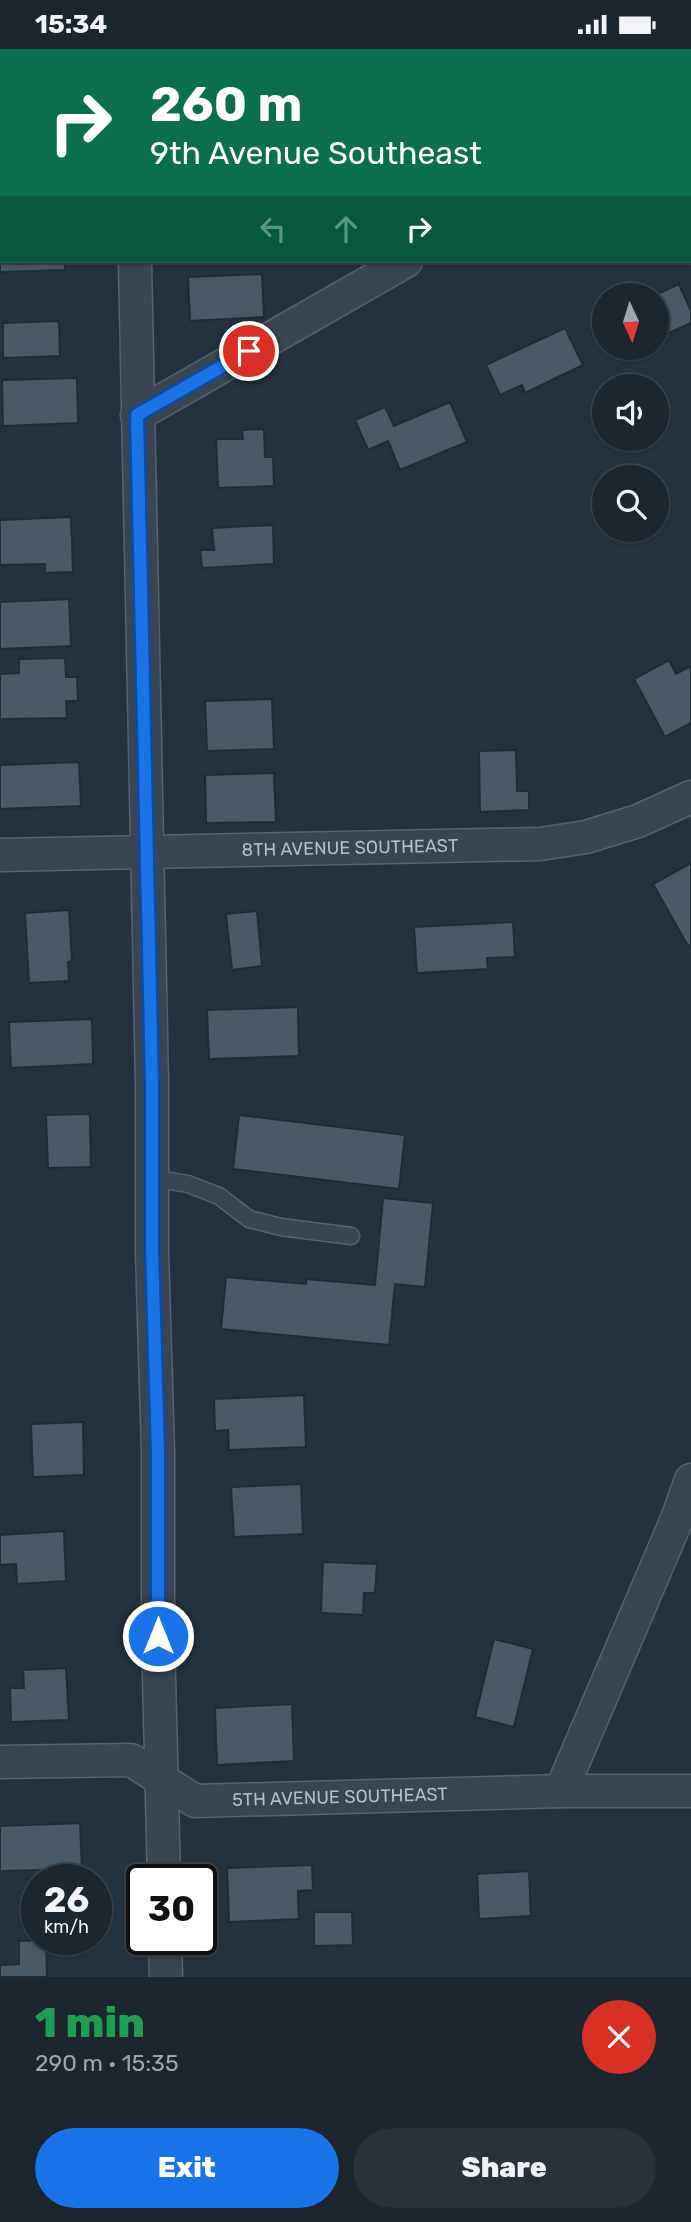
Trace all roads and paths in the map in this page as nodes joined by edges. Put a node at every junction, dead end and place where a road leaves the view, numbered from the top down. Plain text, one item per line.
1 (135, 263) edge
2 (403, 263) edge
3 (137, 415) junction
4 (691, 797) edge
5 (146, 852) junction
6 (0, 855) edge
7 (152, 1178) junction
8 (351, 1235) dead end
9 (691, 1480) edge
10 (0, 1762) edge
11 (162, 1782) junction
12 (561, 1791) junction
13 (691, 1791) edge
14 (164, 1864) edge
15 (165, 1955) edge
16 (166, 1977) edge

1 - 3 street
2 - 3 street
3 - 5 street
4 - 5 street, 8TH AVENUE SOUTHEAST
5 - 6 street, 8TH AVENUE SOUTHEAST
5 - 7 street
7 - 8 lane
7 - 11 street
9 - 12 street
10 - 11 street, 5TH AVENUE SOUTHEAST
11 - 12 street, 5TH AVENUE SOUTHEAST
11 - 14 street
12 - 13 street, 5TH AVENUE SOUTHEAST
15 - 16 street

